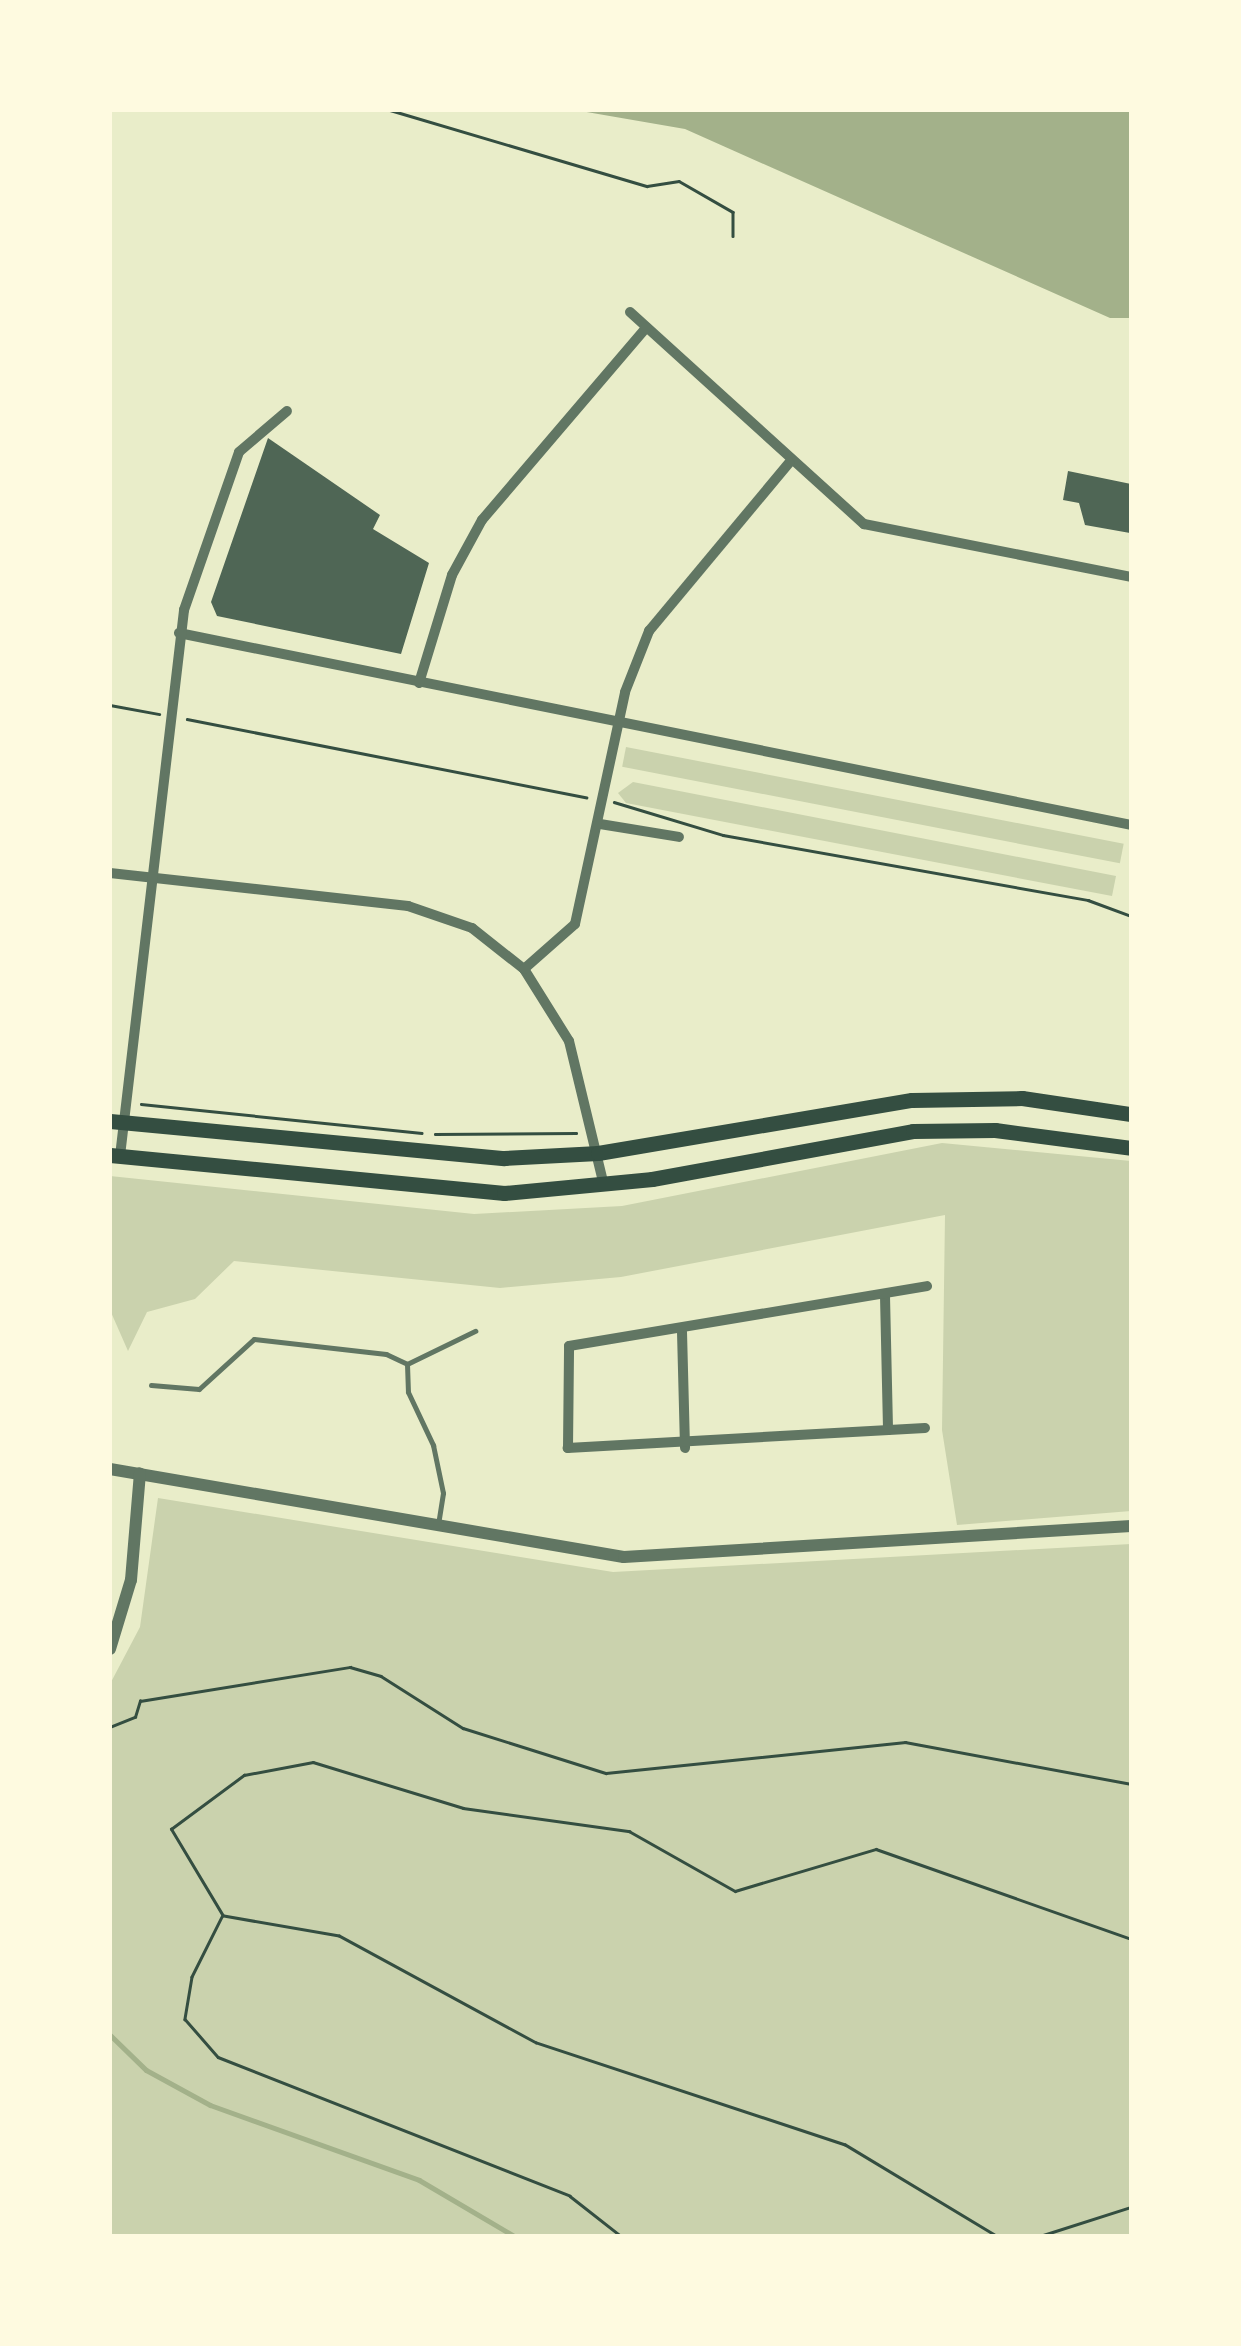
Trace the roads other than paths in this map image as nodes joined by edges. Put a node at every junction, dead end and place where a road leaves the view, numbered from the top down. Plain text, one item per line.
1 (630, 312) dead end
2 (646, 328) junction
3 (287, 411) dead end
4 (789, 463) junction
5 (1131, 577) edge
6 (179, 633) junction
7 (419, 683) junction
8 (620, 723) junction
9 (600, 824) junction
10 (1131, 825) edge
11 (679, 837) dead end
12 (110, 872) edge
13 (149, 876) junction
14 (524, 968) junction
15 (1131, 1114) edge
16 (117, 1121) edge
17 (1131, 1148) edge
18 (598, 1153) junction
19 (115, 1156) edge
20 (604, 1186) junction
21 (927, 1286) dead end
22 (885, 1296) junction
23 (476, 1331) dead end
24 (682, 1332) junction
25 (407, 1364) junction
26 (151, 1385) dead end
27 (926, 1428) dead end
28 (888, 1430) junction
29 (685, 1448) junction
30 (110, 1469) edge
31 (140, 1473) junction
32 (1131, 1526) edge
33 (437, 1527) junction
34 (110, 1649) edge

1 - 2 street
2 - 4 street
2 - 7 street
3 - 6 street
4 - 5 street
4 - 8 street
6 - 7 street
6 - 13 street
7 - 8 street
8 - 9 street
8 - 10 street
9 - 11 street
9 - 14 street
12 - 13 street
13 - 14 street
13 - 16 street
14 - 18 street
15 - 18 main road
16 - 18 main road
16 - 19 street
17 - 20 main road
18 - 20 street
19 - 20 main road
21 - 22 street
22 - 24 street
22 - 28 street
23 - 25 lane
24 - 29 street
24 - 29 street
25 - 26 lane
25 - 33 lane
27 - 28 street
28 - 29 street
30 - 31 street
31 - 33 street
31 - 34 street
32 - 33 street

